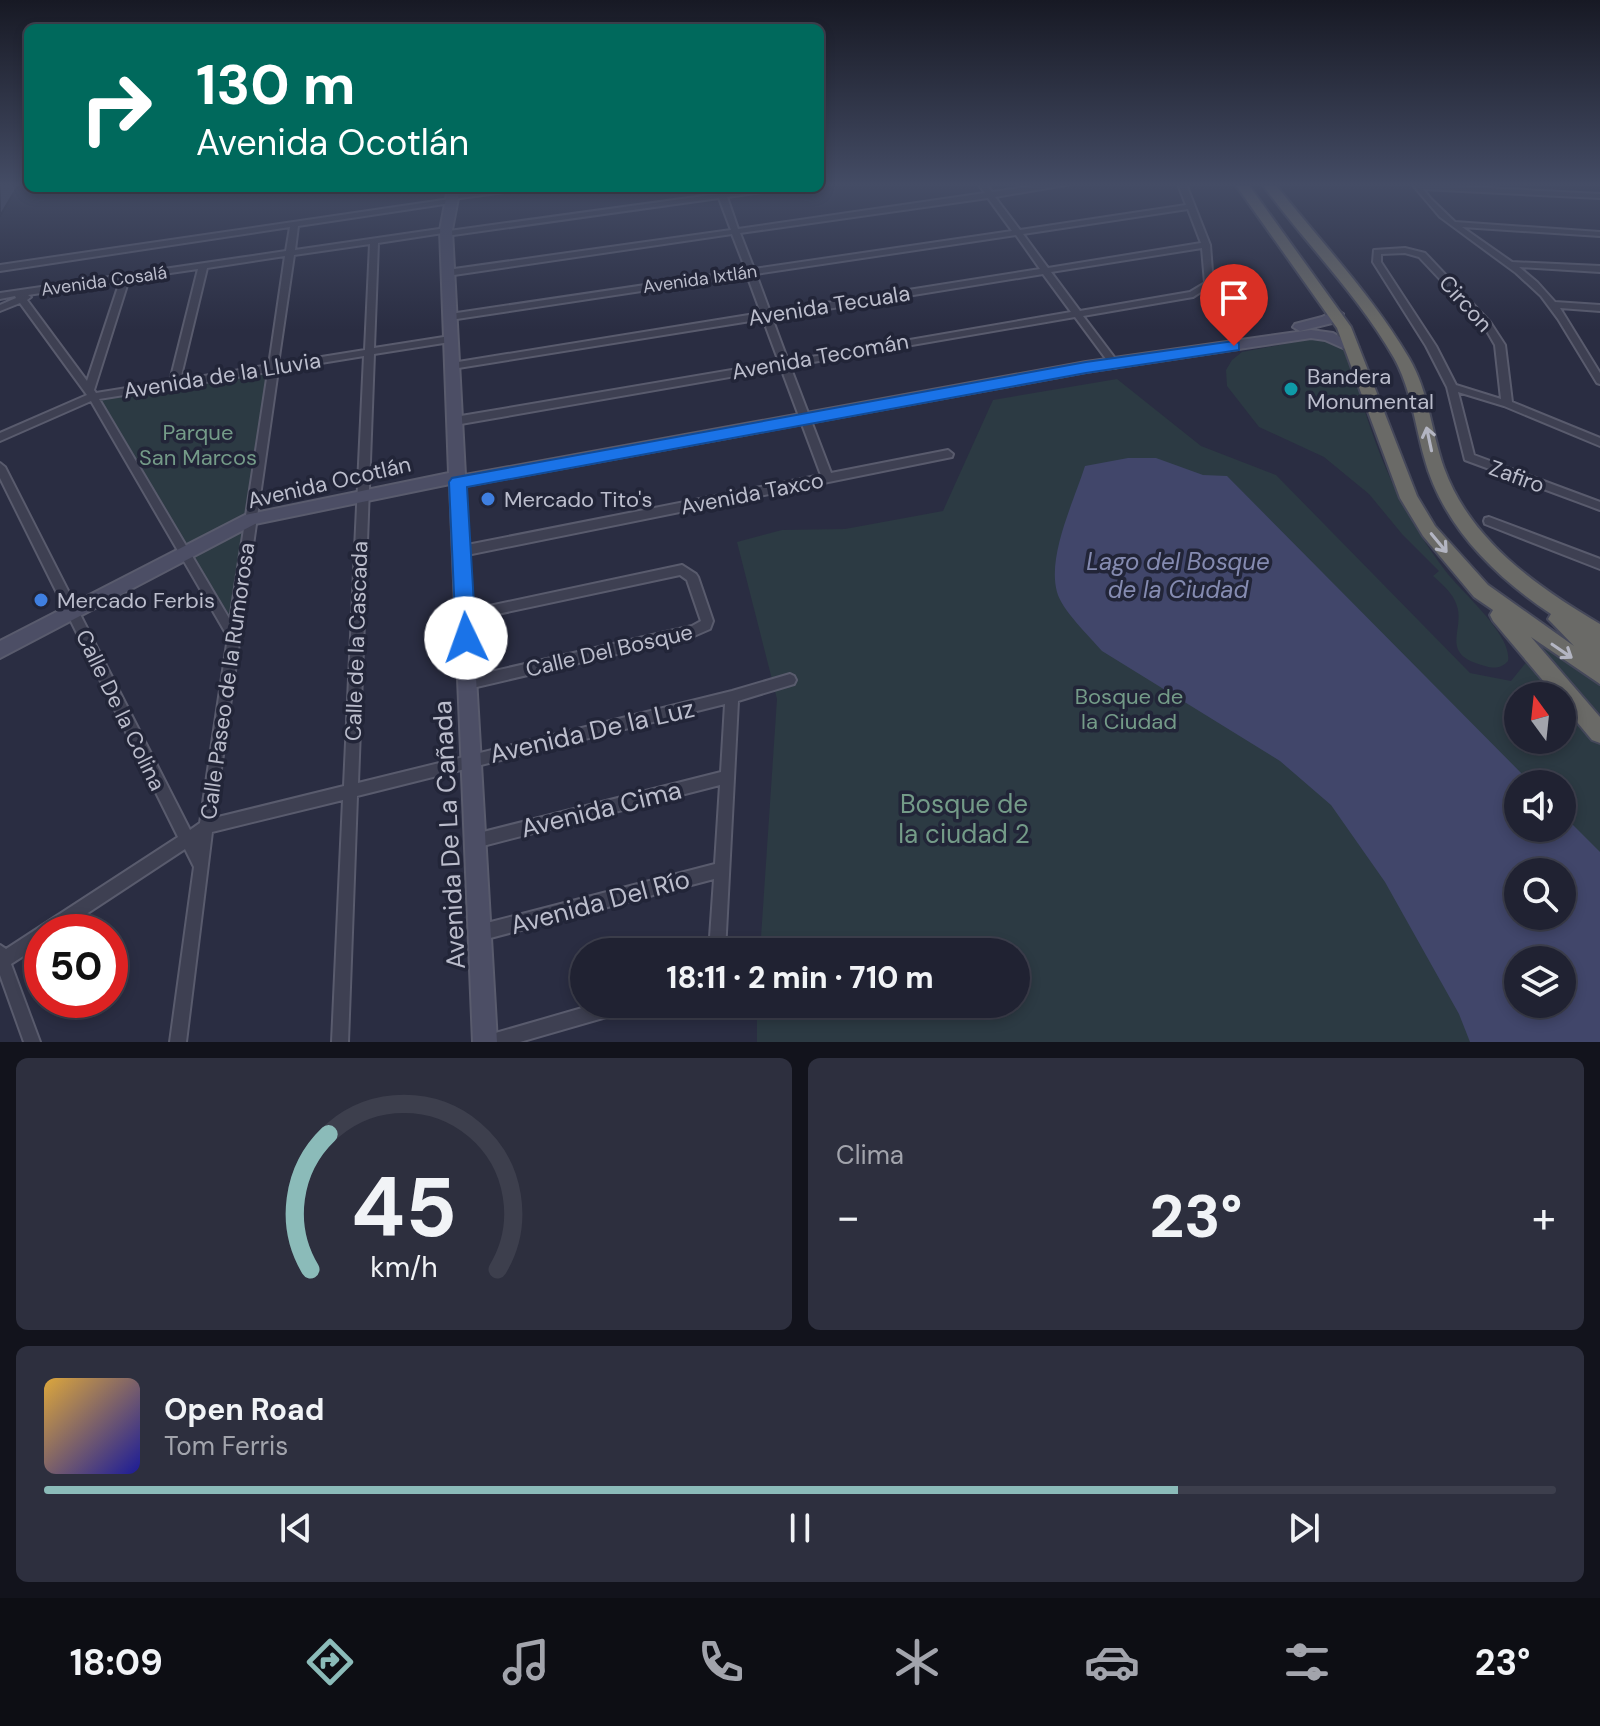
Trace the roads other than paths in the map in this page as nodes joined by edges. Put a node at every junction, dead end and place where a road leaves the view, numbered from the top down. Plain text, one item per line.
1 (446, 232) edge
2 (242, 233) edge
3 (293, 233) edge
4 (441, 233) edge
5 (737, 233) joint
6 (1006, 233) edge
7 (1018, 233) edge
8 (1200, 233) edge
9 (1276, 233) edge
10 (1305, 233) edge
11 (1464, 233) edge
12 (1580, 233) edge
13 (1600, 234) edge
14 (374, 241) junction
15 (1284, 243) junction
16 (1314, 244) junction
17 (1206, 245) junction
18 (1377, 252) joint
19 (291, 253) junction
20 (1509, 264) junction
21 (203, 266) junction
22 (0, 268) edge
23 (1600, 269) edge
24 (1045, 271) junction
25 (751, 272) junction
26 (447, 273) junction
27 (126, 277) junction
28 (0, 296) edge
29 (20, 296) junction
30 (1552, 305) junction
31 (0, 308) edge
32 (1600, 308) edge
33 (1075, 313) junction
34 (1336, 314) junction
35 (767, 315) junction
36 (450, 317) junction
37 (450, 339) junction
38 (1352, 348) junction
39 (370, 351) junction
40 (1585, 358) junction
41 (1600, 359) edge
42 (783, 362) junction
43 (1113, 362) junction
44 (452, 366) junction
45 (273, 367) junction
46 (1600, 381) edge
47 (174, 383) junction
48 (1452, 387) junction
49 (91, 394) junction
50 (1507, 404) junction
51 (805, 418) junction
52 (455, 421) junction
53 (0, 437) edge
54 (1600, 442) edge
55 (948, 454) dead end
56 (0, 467) edge
57 (827, 478) junction
58 (458, 480) junction
59 (362, 495) junction
60 (1600, 506) edge
61 (251, 519) junction
62 (1489, 521) dead end
63 (184, 551) junction
64 (462, 551) junction
65 (1600, 564) edge
66 (1481, 591) junction
67 (72, 612) junction
68 (465, 616) junction
69 (1581, 623) edge
70 (1600, 634) edge
71 (234, 637) junction
72 (0, 650) edge
73 (1599, 669) edge
74 (790, 680) dead end
75 (468, 683) junction
76 (732, 697) junction
77 (1600, 733) edge
78 (470, 760) junction
79 (727, 777) junction
80 (350, 789) junction
81 (206, 827) junction
82 (186, 840) junction
83 (475, 841) junction
84 (201, 867) junction
85 (721, 870) junction
86 (73, 914) edge
87 (479, 933) junction
88 (718, 938) edge
89 (24, 945) edge
90 (1, 959) edge
91 (575, 1018) edge
92 (32, 1042) edge
93 (178, 1042) edge
94 (340, 1042) edge
95 (485, 1042) edge
96 (492, 1042) edge

1 - 26 main road, Avenida De La Cañada
2 - 22 street
3 - 19 street, Calle Paseo de la Rumorosa
4 - 14 street, Avenida Cosalá
5 - 25 street
5 - 26 street
6 - 25 street, Avenida Ixtlán
7 - 24 street
8 - 17 street
9 - 15 highway
10 - 16 highway
11 - 20 street
12 - 13 street
14 - 19 street, Avenida Cosalá
14 - 39 street, Calle de la Cascada
15 - 16 highway
15 - 34 highway
69 -> 16 highway
17 - 24 street, Avenida Tecuala
17 - 33 street, Avenida Tecomán
18 - 48 street, Zafiro
18 - 50 street, Circon
19 - 21 street, Avenida Cosalá
19 - 45 street, Calle Paseo de la Rumorosa
20 - 23 street
20 - 30 street
21 - 27 street, Avenida Cosalá
21 - 47 street
24 - 33 street
24 - 35 street, Avenida Tecuala
25 - 35 street
25 - 36 street, Avenida Ixtlán
26 - 36 main road, Avenida De La Cañada
27 - 29 street, Avenida Cosalá
27 - 49 street
28 - 29 street, Avenida Cosalá
29 - 31 street
29 - 49 street
30 - 32 street
30 - 40 street
33 - 42 street, Avenida Tecomán
33 - 43 street
34 - 38 highway
34 - 43 main road, Avenida Ocotlán
35 - 42 street
35 - 44 street, Avenida Tecuala
36 - 37 main road, Avenida De La Cañada
37 - 39 street, Avenida de la Lluvia
37 - 44 main road, Avenida De La Cañada
38 - 43 main road, Avenida Ocotlán
38 -> 66 highway
39 - 45 street, Avenida de la Lluvia
39 - 59 street, Calle de la Cascada
40 - 41 street
40 - 46 street
42 - 51 street
42 - 52 street, Avenida Tecomán
43 - 51 main road, Avenida Ocotlán
44 - 52 main road, Avenida De La Cañada
45 - 47 street, Avenida de la Lluvia
45 - 61 street, Calle Paseo de la Rumorosa
47 - 49 street, Avenida de la Lluvia
48 - 50 street
48 - 60 street, Zafiro
49 - 53 street, Avenida de la Lluvia
49 - 63 street
50 - 54 street
51 - 57 street
51 - 58 main road, Avenida Ocotlán
52 - 58 main road, Avenida De La Cañada
55 - 57 street, Avenida Taxco
56 - 67 street, Calle De la Colina
57 - 64 street, Avenida Taxco
58 - 59 main road, Avenida Ocotlán
58 - 64 main road, Avenida De La Cañada
59 - 61 main road, Avenida Ocotlán
59 - 80 street, Calle de la Cascada
61 - 63 main road, Avenida Ocotlán
61 - 71 street, Calle Paseo de la Rumorosa
62 - 65 street
63 - 67 main road, Avenida Ocotlán
63 - 71 street
64 - 68 main road, Avenida De La Cañada
66 -> 73 highway
66 - 77 highway
67 - 72 main road, Avenida Ocotlán
67 - 82 street, Calle De la Colina
68 - 75 main road, Avenida De La Cañada
68 - 75 street, Calle Del Bosque
69 - 70 highway
69 - 73 highway
71 - 81 street, Calle Paseo de la Rumorosa
74 - 76 street, Avenida De la Luz
75 - 78 main road, Avenida De La Cañada
76 - 78 street, Avenida De la Luz
76 - 79 street
78 - 80 street, Avenida De la Luz
78 - 83 main road, Avenida De La Cañada
79 - 83 street, Avenida Cima
79 - 85 street
80 - 81 street, Avenida De la Luz
80 - 94 street, Calle de la Cascada
81 - 82 street, Avenida De la Luz
81 - 84 street, Calle Paseo de la Rumorosa
82 - 84 street, Calle De la Colina
82 - 86 street, Avenida De la Luz
83 - 87 main road, Avenida De La Cañada
84 - 93 street, Calle Paseo de la Rumorosa
85 - 87 street, Avenida Del Río
85 - 88 street
87 - 95 main road, Avenida De La Cañada
89 - 90 street, Avenida De la Luz
90 - 92 street
91 - 96 street

